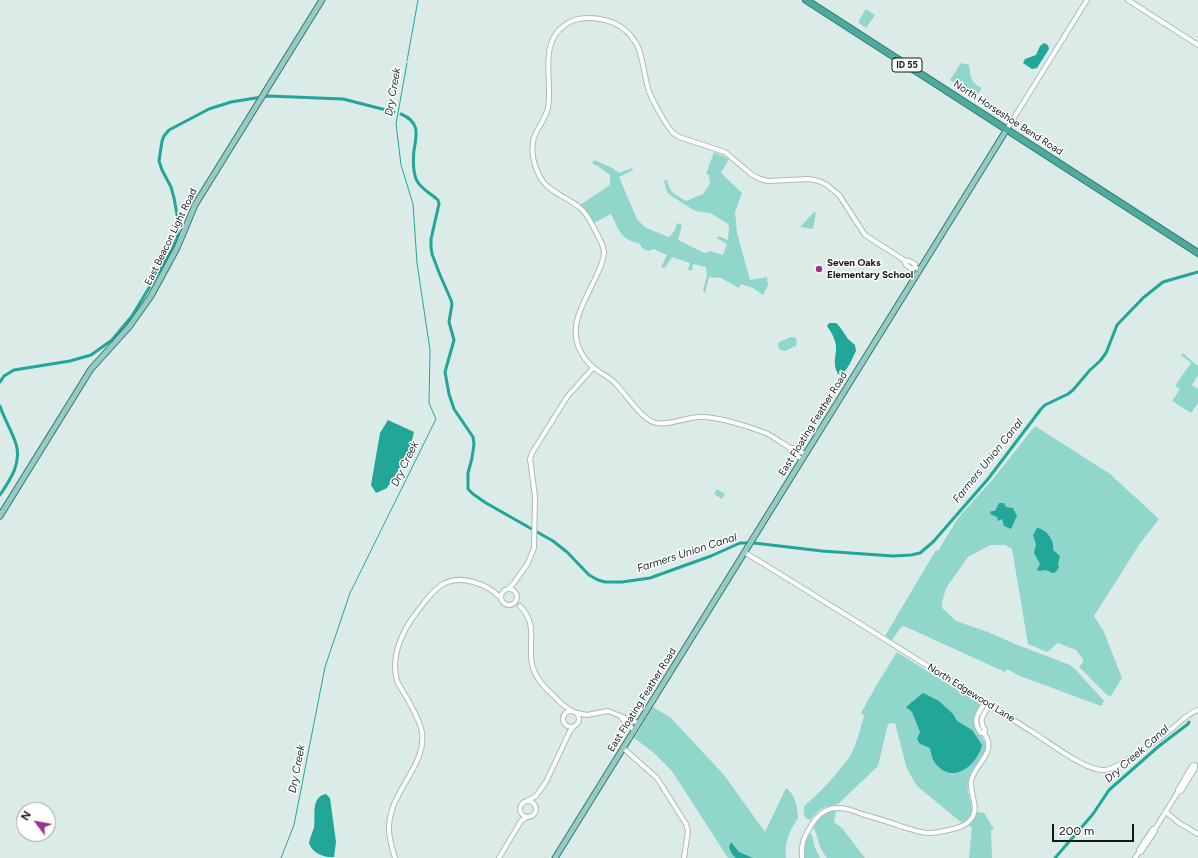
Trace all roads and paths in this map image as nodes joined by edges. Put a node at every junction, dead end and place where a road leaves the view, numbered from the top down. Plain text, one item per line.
1 (322, 0) edge
2 (806, 0) edge
3 (1087, 0) edge
4 (1128, 0) edge
5 (1198, 46) edge
6 (1007, 129) junction
7 (1198, 253) edge
8 (917, 268) junction
9 (593, 368) junction
10 (803, 456) junction
11 (0, 516) edge
12 (745, 551) junction
13 (514, 583) junction
14 (509, 588) junction
15 (504, 590) junction
16 (516, 591) junction
17 (496, 593) junction
18 (501, 598) junction
19 (517, 599) junction
20 (512, 604) junction
21 (520, 606) junction
22 (984, 703) junction
23 (563, 706) junction
24 (989, 706) junction
25 (571, 710) junction
26 (1198, 710) edge
27 (577, 713) junction
28 (564, 715) junction
29 (587, 715) junction
30 (621, 716) junction
31 (579, 722) junction
32 (638, 723) junction
33 (566, 725) junction
34 (574, 726) junction
35 (634, 730) junction
36 (984, 732) junction
37 (568, 736) junction
38 (623, 748) junction
39 (1198, 760) edge
40 (536, 796) junction
41 (527, 800) junction
42 (536, 806) junction
43 (1166, 812) junction
44 (521, 813) junction
45 (527, 817) junction
46 (521, 821) junction
47 (1198, 834) edge
48 (395, 858) edge
49 (499, 858) edge
50 (555, 858) edge
51 (684, 858) edge
52 (802, 858) edge
53 (1135, 858) edge

1 - 11 main road, East Beacon Light Road
2 - 6 highway, North Horseshoe Bend Road / ID 55
3 - 6 street, East Floating Feather Road
4 - 5 street
6 - 7 highway, North Horseshoe Bend Road / ID 55
6 - 8 main road, East Floating Feather Road
8 - 9 street
8 - 10 main road, East Floating Feather Road
9 - 10 street
9 - 13 street
10 - 12 main road, East Floating Feather Road
12 - 22 street, North Edgewood Lane
12 - 32 main road, East Floating Feather Road
13 - 14 street
13 - 16 street
14 - 15 street
14 - 16 street
15 - 17 street
15 - 18 street
16 - 19 street
17 - 18 street
17 - 48 street
18 - 20 street
19 - 20 street
19 - 21 street
20 - 21 street
21 - 23 street
22 - 24 street, North Edgewood Lane
22 - 36 street
23 - 25 street
23 - 28 street
24 - 26 street, North Edgewood Lane
24 - 36 street
25 - 27 street
25 - 28 street
27 - 29 street
27 - 31 street
28 - 33 street
29 - 30 street
29 - 31 street
30 - 32 street
30 - 35 street
31 - 34 street
32 - 35 main road, East Floating Feather Road
33 - 34 street
33 - 37 street
34 - 37 street
35 - 38 main road, East Floating Feather Road
36 - 52 street
37 - 40 street
38 - 50 main road, East Floating Feather Road
38 - 51 street
39 - 43 street
40 - 41 street
40 - 42 street
41 - 42 street
41 - 44 street
42 - 45 street
43 - 47 street
43 - 53 street
44 - 45 street
44 - 46 street
45 - 46 street
46 - 49 street

